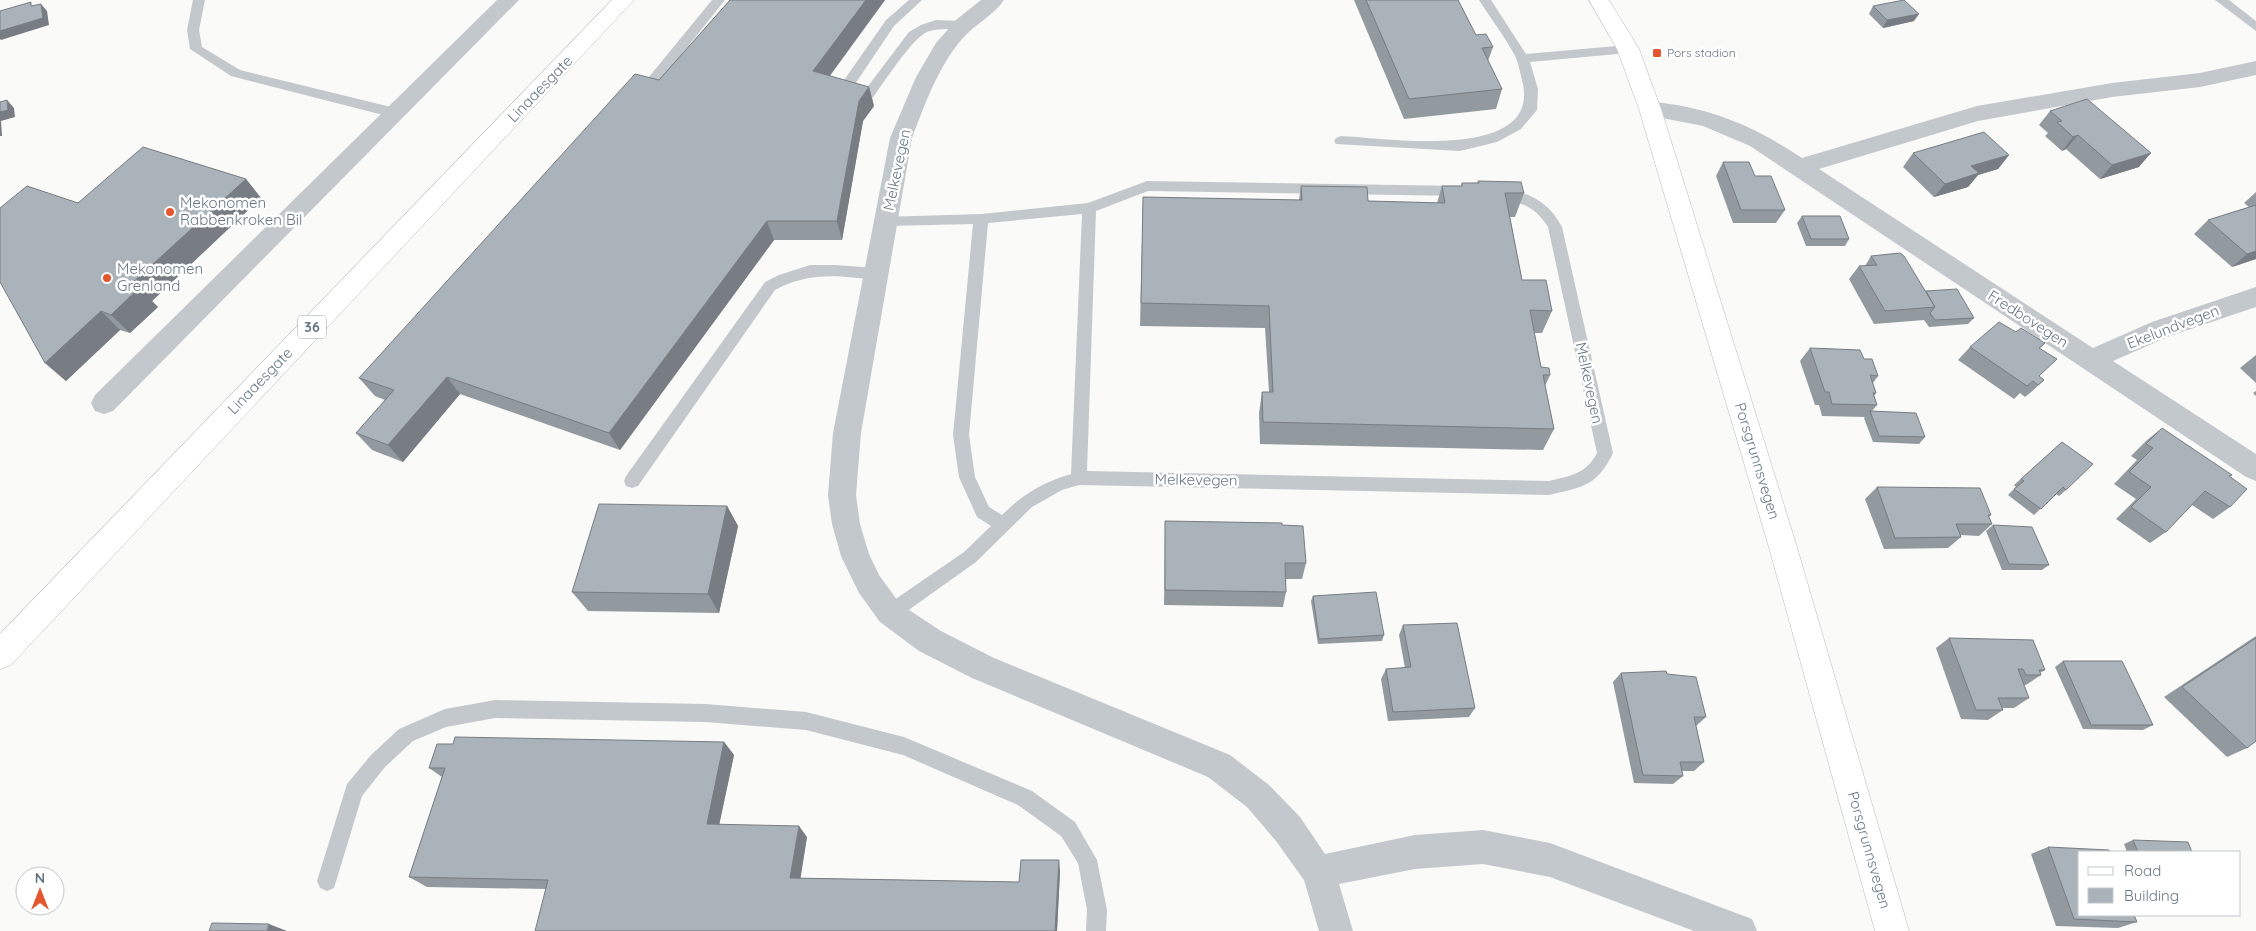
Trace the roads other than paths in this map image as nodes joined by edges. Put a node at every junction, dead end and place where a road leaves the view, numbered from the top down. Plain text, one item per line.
1 (200, 0) edge
2 (509, 0) edge
3 (624, 0) edge
4 (719, 0) edge
5 (916, 0) edge
6 (994, 0) edge
7 (1485, 0) edge
8 (1599, 0) edge
9 (2221, 0) edge
10 (963, 25) junction
11 (2256, 27) edge
12 (1628, 49) junction
13 (1523, 58) junction
14 (2256, 68) edge
15 (634, 106) edge
16 (1650, 109) junction
17 (830, 110) edge
18 (395, 113) junction
19 (845, 120) edge
20 (1341, 141) dead end
21 (1801, 169) junction
22 (1089, 208) junction
23 (981, 219) junction
24 (887, 221) junction
25 (878, 274) junction
26 (2256, 297) edge
27 (2091, 360) junction
28 (104, 402) dead end
29 (2256, 469) edge
30 (1079, 478) junction
31 (632, 481) dead end
32 (1003, 525) junction
33 (890, 613) junction
34 (0, 655) edge
35 (1318, 872) junction
36 (327, 881) dead end
37 (1096, 931) edge
38 (1336, 931) edge
39 (1740, 931) edge
40 (1892, 931) edge

1 - 18 lane
2 - 18 street
3 - 34 main road, Linaaesgate / 36
4 - 15 lane
5 - 17 lane
6 - 10 street, Melkevegen
7 - 13 lane
8 - 12 main road, Porsgrunnsvegen
9 - 11 lane
10 - 19 lane
10 - 24 street, Melkevegen
12 - 13 lane
12 - 16 main road, Porsgrunnsvegen
13 - 20 lane
14 - 21 street
16 - 21 street, Fredbovegen
16 - 40 main road, Porsgrunnsvegen
18 - 28 street
21 - 27 street, Fredbovegen
22 - 23 lane, Melkevegen
22 - 30 lane
22 - 30 lane, Melkevegen
23 - 24 lane, Melkevegen
23 - 32 lane
24 - 25 street, Melkevegen
25 - 31 lane
25 - 33 street, Melkevegen
26 - 27 street, Ekelundvegen
27 - 29 street, Fredbovegen
30 - 32 lane, Melkevegen
32 - 33 lane, Melkevegen
33 - 35 street, Melkevegen
35 - 38 street, Melkevegen
35 - 39 street
36 - 37 lane

